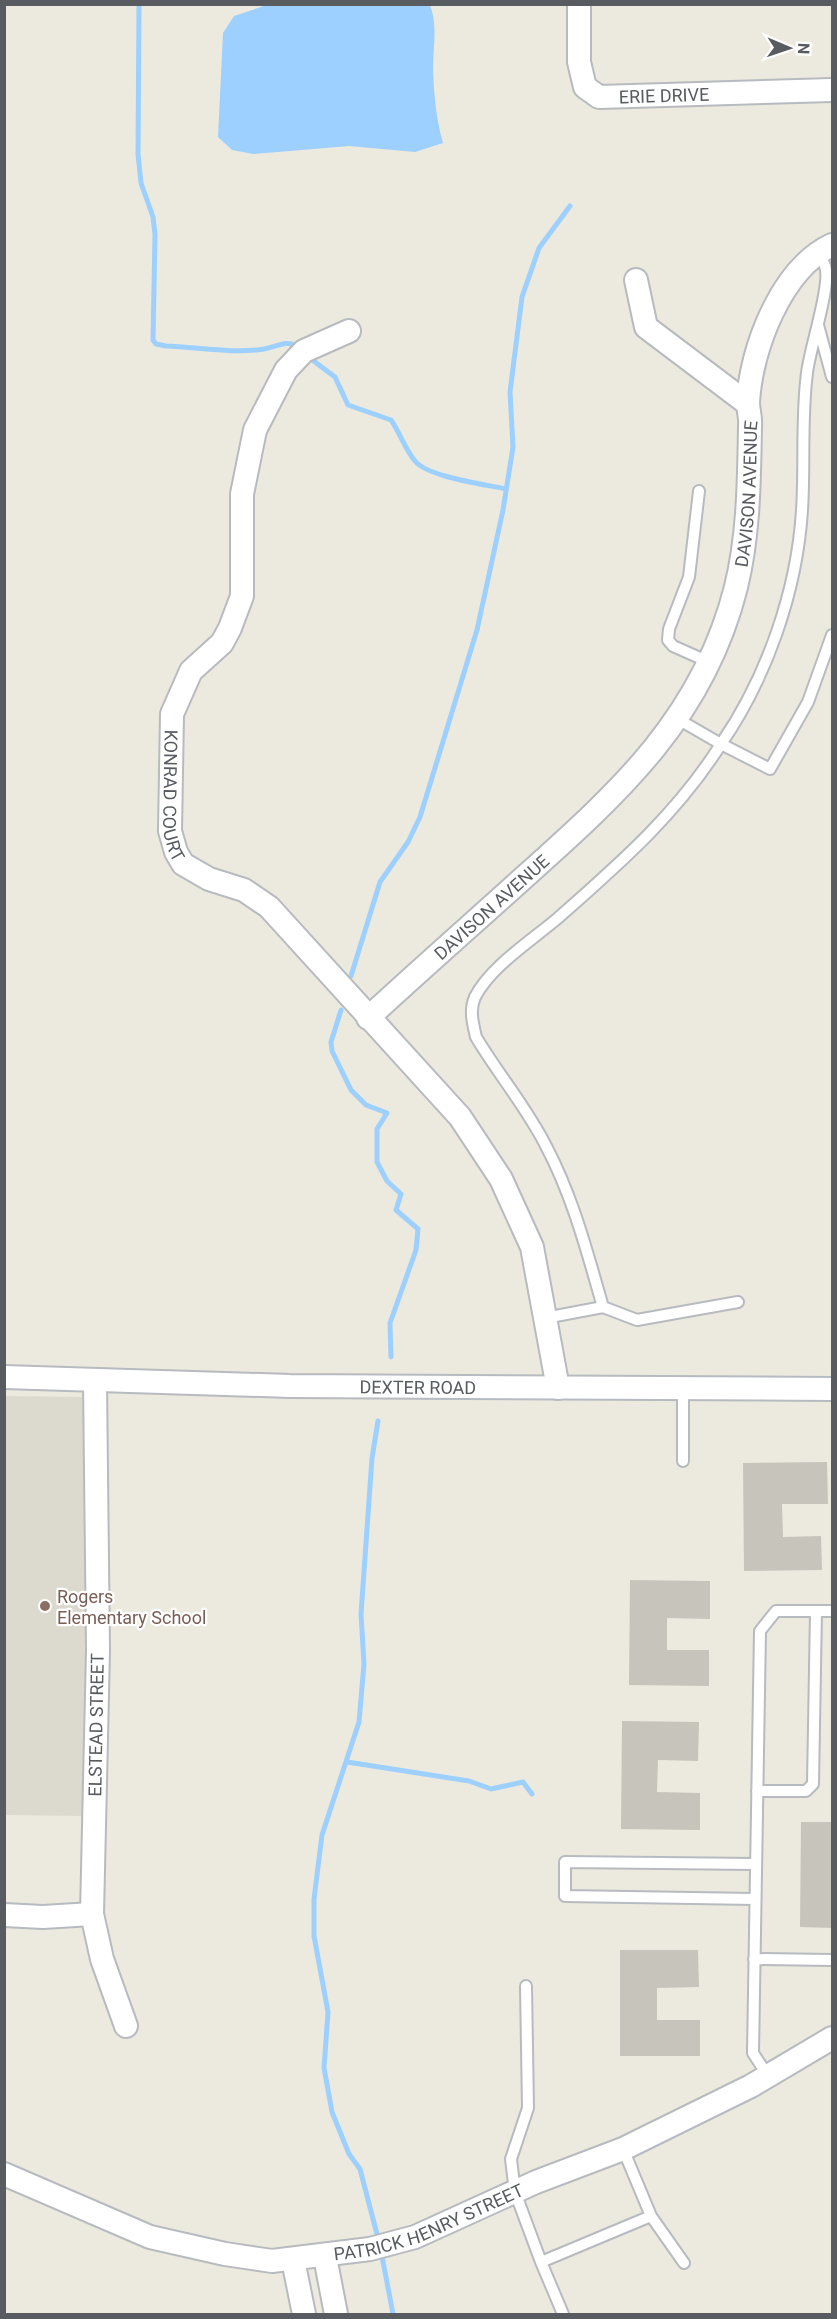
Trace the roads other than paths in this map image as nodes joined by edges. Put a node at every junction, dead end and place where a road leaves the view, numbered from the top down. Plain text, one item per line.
1 (579, 4) edge
2 (832, 90) edge
3 (825, 250) edge
4 (636, 280) dead end
5 (818, 325) junction
6 (349, 331) dead end
7 (832, 377) edge
8 (748, 404) junction
9 (699, 491) dead end
10 (832, 635) edge
11 (709, 662) junction
12 (676, 718) junction
13 (721, 744) junction
14 (368, 1018) junction
15 (738, 1302) dead end
16 (603, 1307) junction
17 (545, 1318) junction
18 (4, 1377) edge
19 (95, 1382) junction
20 (558, 1388) junction
21 (683, 1388) junction
22 (832, 1389) edge
23 (683, 1461) dead end
24 (816, 1611) junction
25 (832, 1611) edge
26 (757, 1791) junction
27 (756, 1864) junction
28 (755, 1899) junction
29 (92, 1914) junction
30 (4, 1915) edge
31 (754, 1959) junction
32 (832, 1959) edge
33 (526, 1986) dead end
34 (126, 2026) dead end
35 (832, 2038) edge
36 (768, 2076) junction
37 (623, 2149) junction
38 (6, 2180) edge
39 (515, 2192) junction
40 (651, 2216) junction
41 (325, 2257) junction
42 (293, 2260) junction
43 (541, 2262) junction
44 (684, 2263) dead end
45 (304, 2314) edge
46 (336, 2314) edge
47 (563, 2314) edge

1 - 2 street, ERIE DRIVE
3 - 5 lane
3 - 8 street, DAVISON AVENUE
4 - 8 street, DAVISON AVENUE
5 - 7 lane
5 - 13 lane
6 - 14 street, KONRAD COURT
8 - 11 street, DAVISON AVENUE
9 - 11 lane
10 - 13 lane
11 - 12 street, DAVISON AVENUE
12 - 13 lane
12 - 14 street, DAVISON AVENUE
13 - 16 lane
14 - 17 street
15 - 16 lane
16 - 17 lane
17 - 20 street
18 - 19 street, DEXTER ROAD
19 - 20 street, DEXTER ROAD
19 - 29 street, ELSTEAD STREET
20 - 21 street, DEXTER ROAD
21 - 22 street, DEXTER ROAD
21 - 23 lane
24 - 25 lane
24 - 26 lane
24 - 26 lane
26 - 27 lane
27 - 28 lane
27 - 28 lane
28 - 31 lane
29 - 30 street
29 - 34 street, ELSTEAD STREET
31 - 32 lane
31 - 36 lane
33 - 39 lane
35 - 36 street, PATRICK HENRY STREET
36 - 37 street, PATRICK HENRY STREET
37 - 39 street, PATRICK HENRY STREET
37 - 40 lane
38 - 42 street, PATRICK HENRY STREET
39 - 41 street, PATRICK HENRY STREET
39 - 43 lane
40 - 43 lane
40 - 44 lane
41 - 42 street, PATRICK HENRY STREET
41 - 46 street
42 - 45 street
43 - 47 lane

